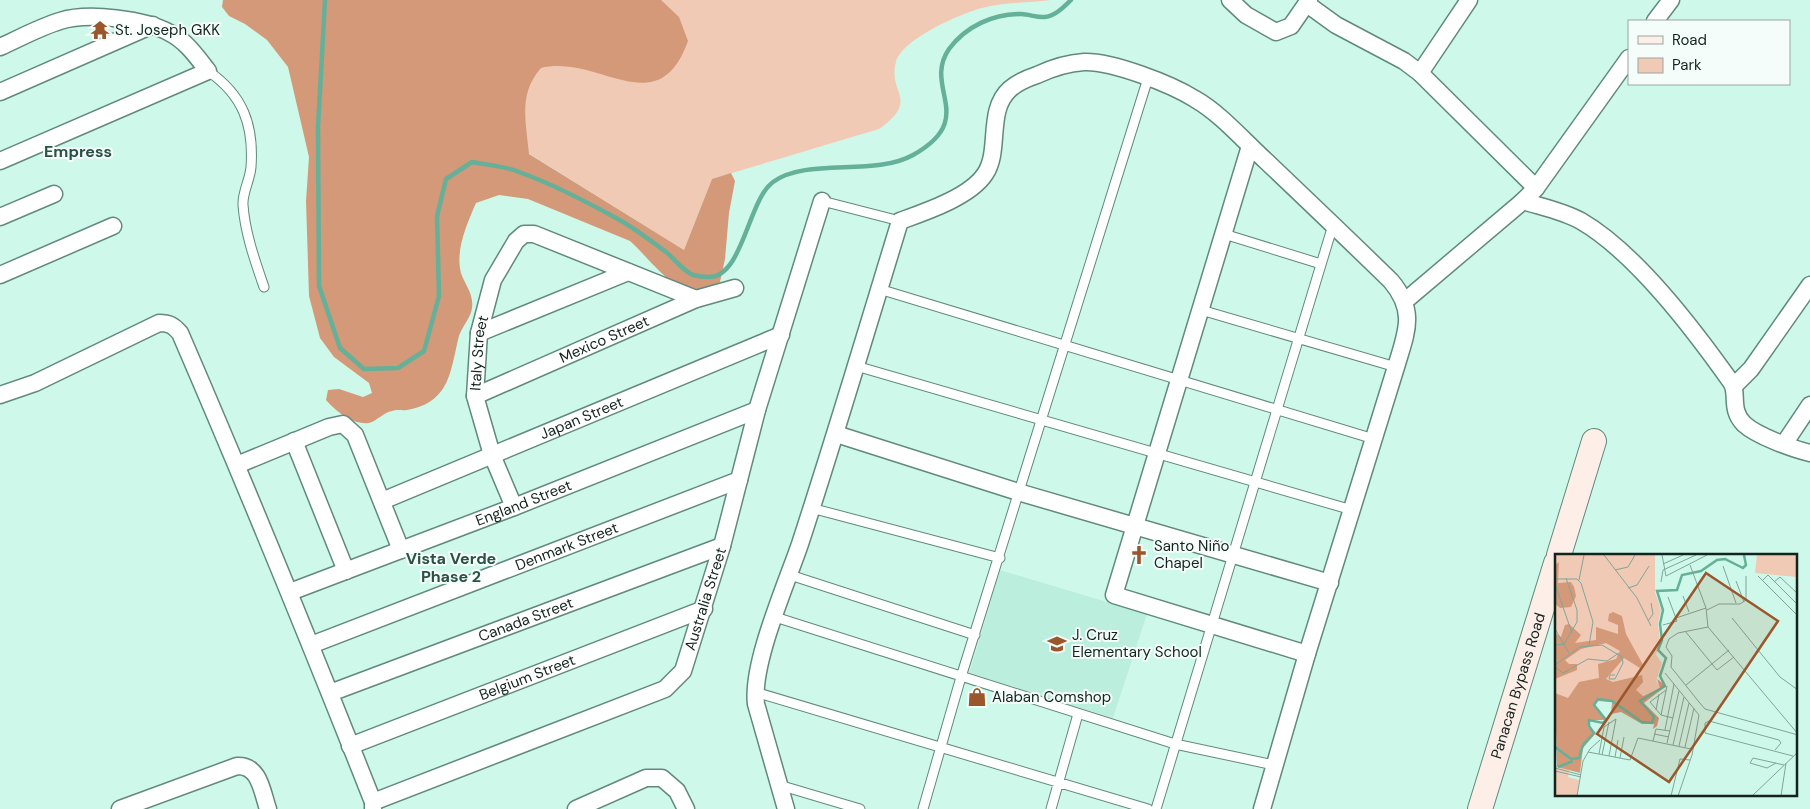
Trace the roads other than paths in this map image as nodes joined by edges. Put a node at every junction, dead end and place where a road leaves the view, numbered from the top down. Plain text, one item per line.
1 (1230, 0) edge
2 (1470, 0) edge
3 (1671, 0) edge
4 (1308, 2) edge
5 (1656, 20) edge
6 (153, 25) junction
7 (0, 47) edge
8 (1628, 59) edge
9 (208, 71) junction
10 (1420, 73) junction
11 (1148, 78) junction
12 (0, 92) edge
13 (1250, 146) junction
14 (0, 162) edge
15 (1536, 188) junction
16 (54, 194) dead end
17 (822, 201) joint
18 (1523, 201) junction
19 (0, 217) edge
20 (900, 221) junction
21 (1333, 225) junction
22 (113, 226) dead end
23 (1224, 234) junction
24 (1322, 264) junction
25 (628, 272) junction
26 (0, 274) edge
27 (1810, 285) edge
28 (264, 287) dead end
29 (735, 288) dead end
30 (879, 289) junction
31 (696, 299) junction
32 (1405, 301) junction
33 (1201, 310) junction
34 (479, 333) junction
35 (781, 336) junction
36 (1299, 338) junction
37 (1064, 345) junction
38 (856, 366) junction
39 (1396, 367) junction
40 (1180, 380) junction
41 (1734, 386) junction
42 (0, 395) edge
43 (475, 396) junction
44 (1810, 405) edge
45 (1277, 409) junction
46 (756, 410) junction
47 (1041, 420) junction
48 (836, 434) junction
49 (1374, 438) junction
50 (1594, 440) dead end
51 (294, 442) junction
52 (1784, 444) junction
53 (1157, 454) junction
54 (1810, 454) edge
55 (492, 455) junction
56 (237, 465) junction
57 (739, 480) junction
58 (1255, 482) junction
59 (1018, 492) junction
60 (382, 501) junction
61 (514, 507) junction
62 (812, 508) junction
63 (1352, 510) junction
64 (1135, 527) junction
65 (722, 546) junction
66 (401, 550) junction
67 (1233, 554) junction
68 (1559, 554) edge
69 (1000, 558) junction
70 (1555, 566) edge
71 (346, 571) junction
72 (790, 575) junction
73 (1330, 583) junction
74 (290, 592) junction
75 (704, 609) junction
76 (775, 617) junction
77 (1212, 625) junction
78 (975, 635) junction
79 (311, 645) junction
80 (1307, 654) junction
81 (961, 678) junction
82 (754, 692) junction
83 (330, 693) junction
84 (1078, 714) junction
85 (1176, 744) junction
86 (350, 746) junction
87 (941, 747) junction
88 (1274, 765) junction
89 (1059, 782) junction
90 (779, 785) junction
91 (373, 806) edge
92 (120, 809) edge
93 (268, 809) edge
94 (576, 809) edge
95 (686, 809) edge
96 (786, 809) edge
97 (860, 809) edge
98 (923, 809) edge
99 (1051, 809) edge
100 (1148, 809) edge
101 (1156, 809) edge
102 (1262, 809) edge
103 (1480, 809) edge

1 - 4 street
2 - 10 street
3 - 5 street
4 - 10 street
6 - 7 street
6 - 9 street
6 - 12 street
8 - 15 street
9 - 14 street
9 - 28 lane
10 - 15 street
11 - 13 street
11 - 20 street
11 - 37 lane
13 - 21 street
13 - 23 street
15 - 18 street
16 - 19 street
17 - 20 lane
17 - 35 street, Australia Street
18 - 32 street
18 - 41 street
20 - 30 street
21 - 24 lane
21 - 32 street
22 - 26 street
23 - 24 lane
23 - 33 street
24 - 36 lane
25 - 31 street
25 - 34 street
25 - 34 street, Italy Street
27 - 41 street
29 - 31 street, Mexico Street
30 - 37 lane
30 - 38 street
31 - 43 street, Mexico Street
32 - 39 street
33 - 36 lane
33 - 40 street
34 - 43 street, Italy Street
35 - 46 street, Australia Street
35 - 55 street, Japan Street
36 - 39 lane
36 - 45 lane
37 - 40 lane
37 - 47 lane
38 - 47 lane
38 - 48 street
39 - 49 street
40 - 45 lane
40 - 53 street
41 - 52 street
42 - 56 street
43 - 55 street, Italy Street
44 - 52 street
45 - 49 lane
45 - 58 lane
46 - 57 street, Australia Street
46 - 61 street, England Street
47 - 53 lane
47 - 59 lane
48 - 59 street
48 - 62 street
49 - 63 street
50 - 68 main road
51 - 56 street
51 - 60 street
51 - 71 street
52 - 54 street
53 - 58 lane
53 - 64 street
55 - 60 street, Japan Street
55 - 61 street, Italy Street
56 - 74 street
57 - 65 street, Australia Street
57 - 79 street, Denmark Street
58 - 63 lane
58 - 67 lane
59 - 64 street
59 - 69 lane
60 - 66 street
61 - 66 street, England Street
62 - 69 lane
62 - 72 street
63 - 73 street
64 - 67 street
64 - 77 street
65 - 75 street, Australia Street
65 - 83 street, Canada Street
66 - 71 street, England Street
67 - 73 street
67 - 77 lane
69 - 78 lane
70 - 103 main road, Panacan Bypass Road
71 - 74 street, England Street
72 - 76 street
72 - 78 lane
73 - 80 street
74 - 79 street
75 - 86 street, Belgium Street
75 - 91 street, Australia Street
76 - 81 lane
76 - 82 street
77 - 80 street
77 - 85 lane
78 - 81 lane
79 - 83 street
80 - 88 street
81 - 84 lane
81 - 87 lane
82 - 87 lane
82 - 90 street
83 - 86 street
84 - 85 lane
84 - 89 lane
85 - 88 lane
85 - 101 lane
86 - 91 street
87 - 89 lane
87 - 98 lane
88 - 102 street
89 - 99 lane
89 - 100 lane
90 - 96 street
90 - 97 lane
92 - 93 street
94 - 95 street

